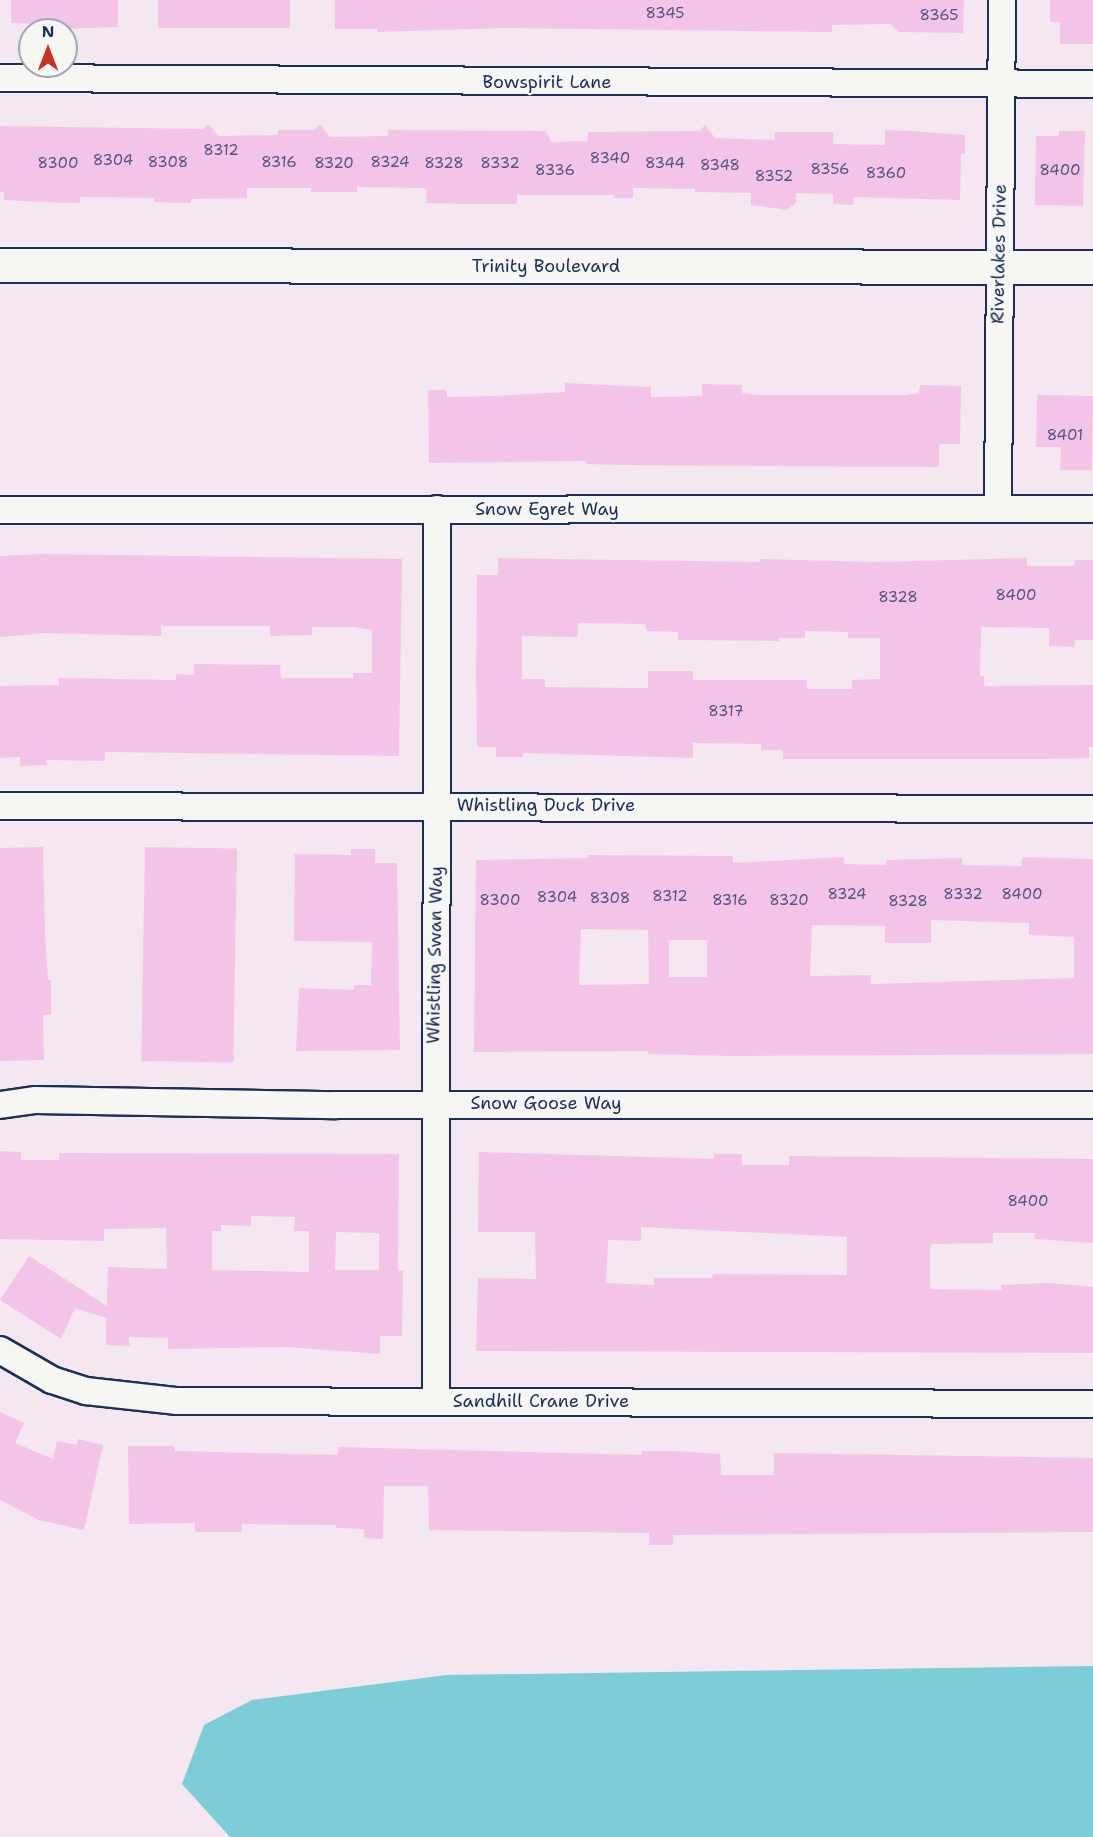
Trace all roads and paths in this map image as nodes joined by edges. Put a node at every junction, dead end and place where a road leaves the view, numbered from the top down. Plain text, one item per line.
1 (1002, 0) edge
2 (0, 78) edge
3 (1093, 84) edge
4 (1001, 85) junction
5 (0, 266) edge
6 (998, 266) junction
7 (1093, 267) edge
8 (437, 509) junction
9 (998, 509) junction
10 (1093, 509) edge
11 (0, 510) edge
12 (437, 804) junction
13 (0, 806) edge
14 (1093, 808) edge
15 (434, 1102) junction
16 (0, 1105) edge
17 (1093, 1106) edge
18 (0, 1350) edge
19 (436, 1401) junction
20 (1093, 1404) edge

1 - 4 street, Riverlakes Drive
2 - 4 street, Bowspirit Lane
3 - 4 street, Bowspirit Lane
4 - 6 street, Riverlakes Drive
5 - 6 main road, Trinity Boulevard
6 - 7 main road, Trinity Boulevard
6 - 9 street, Riverlakes Drive
8 - 9 street, Snow Egret Way
8 - 11 street, Snow Egret Way
8 - 12 street, Whistling Swan Way
9 - 10 street, Snow Egret Way
12 - 13 street, Whistling Duck Drive
12 - 14 street, Whistling Duck Drive
12 - 15 street, Whistling Swan Way
15 - 16 street, Snow Goose Way
15 - 17 street, Snow Goose Way
15 - 19 street, Whistling Swan Way
18 - 19 street, Sandhill Crane Drive
19 - 20 street, Sandhill Crane Drive

